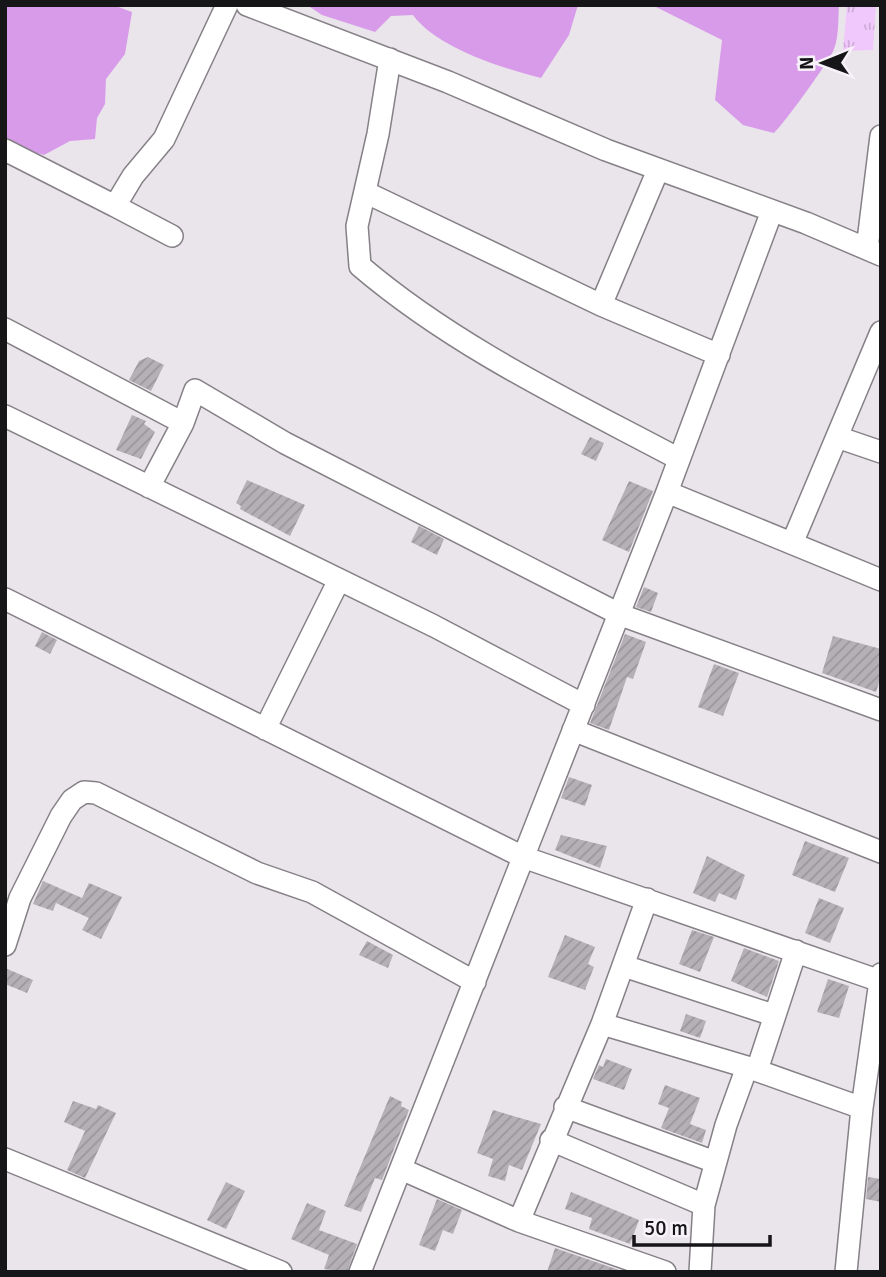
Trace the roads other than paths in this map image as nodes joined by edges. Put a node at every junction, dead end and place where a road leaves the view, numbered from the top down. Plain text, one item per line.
1 (227, 5) edge
2 (247, 5) edge
3 (390, 59) junction
4 (881, 136) edge
5 (5, 150) edge
6 (658, 170) junction
7 (365, 192) junction
8 (116, 206) junction
9 (772, 211) junction
10 (172, 236) dead end
11 (874, 252) edge
12 (601, 305) junction
13 (5, 329) edge
14 (881, 332) edge
15 (719, 355) junction
16 (5, 416) edge
17 (183, 423) junction
18 (837, 437) junction
19 (881, 452) edge
20 (680, 459) junction
21 (149, 487) junction
22 (667, 492) junction
23 (793, 541) junction
24 (338, 580) junction
25 (881, 580) edge
26 (5, 598) edge
27 (621, 615) junction
28 (584, 705) junction
29 (881, 710) edge
30 (265, 729) junction
31 (573, 730) junction
32 (881, 852) edge
33 (523, 857) junction
34 (13, 895) edge
35 (647, 899) junction
36 (5, 945) edge
37 (796, 951) junction
38 (624, 966) junction
39 (880, 978) edge
40 (474, 982) junction
41 (773, 1015) junction
42 (602, 1024) junction
43 (752, 1069) junction
44 (565, 1107) junction
45 (862, 1108) junction
46 (551, 1140) junction
47 (5, 1159) edge
48 (715, 1162) junction
49 (401, 1169) junction
50 (704, 1205) junction
51 (519, 1221) junction
52 (282, 1272) edge
53 (360, 1272) edge
54 (665, 1272) edge
55 (700, 1272) edge
56 (846, 1272) edge

1 - 8 street
2 - 3 street
3 - 6 street
3 - 7 street
4 - 11 street
5 - 8 street
6 - 9 street
6 - 12 street
7 - 12 street
7 - 20 street
8 - 10 street
9 - 11 street
9 - 15 street
12 - 15 street
13 - 17 street
14 - 18 street
15 - 20 street
16 - 21 street
17 - 21 street
17 - 27 street
18 - 19 street
18 - 23 street
20 - 22 street
21 - 24 street
22 - 23 street
22 - 27 street
23 - 25 street
24 - 28 street
24 - 30 street
26 - 30 street
27 - 28 street
27 - 29 street
28 - 31 street
30 - 33 street
31 - 32 street
31 - 33 street
33 - 35 street
33 - 40 street
34 - 36 street
34 - 40 street
35 - 37 street
35 - 38 street
37 - 39 street
37 - 41 street
38 - 41 street
38 - 42 street
39 - 45 street
40 - 49 street
41 - 43 street
42 - 43 street
42 - 44 street
43 - 45 street
43 - 48 street
44 - 46 street
44 - 48 street
45 - 56 street
46 - 50 street
46 - 51 street
47 - 52 street
48 - 50 street
49 - 51 street
49 - 53 street
50 - 55 street
51 - 54 street

